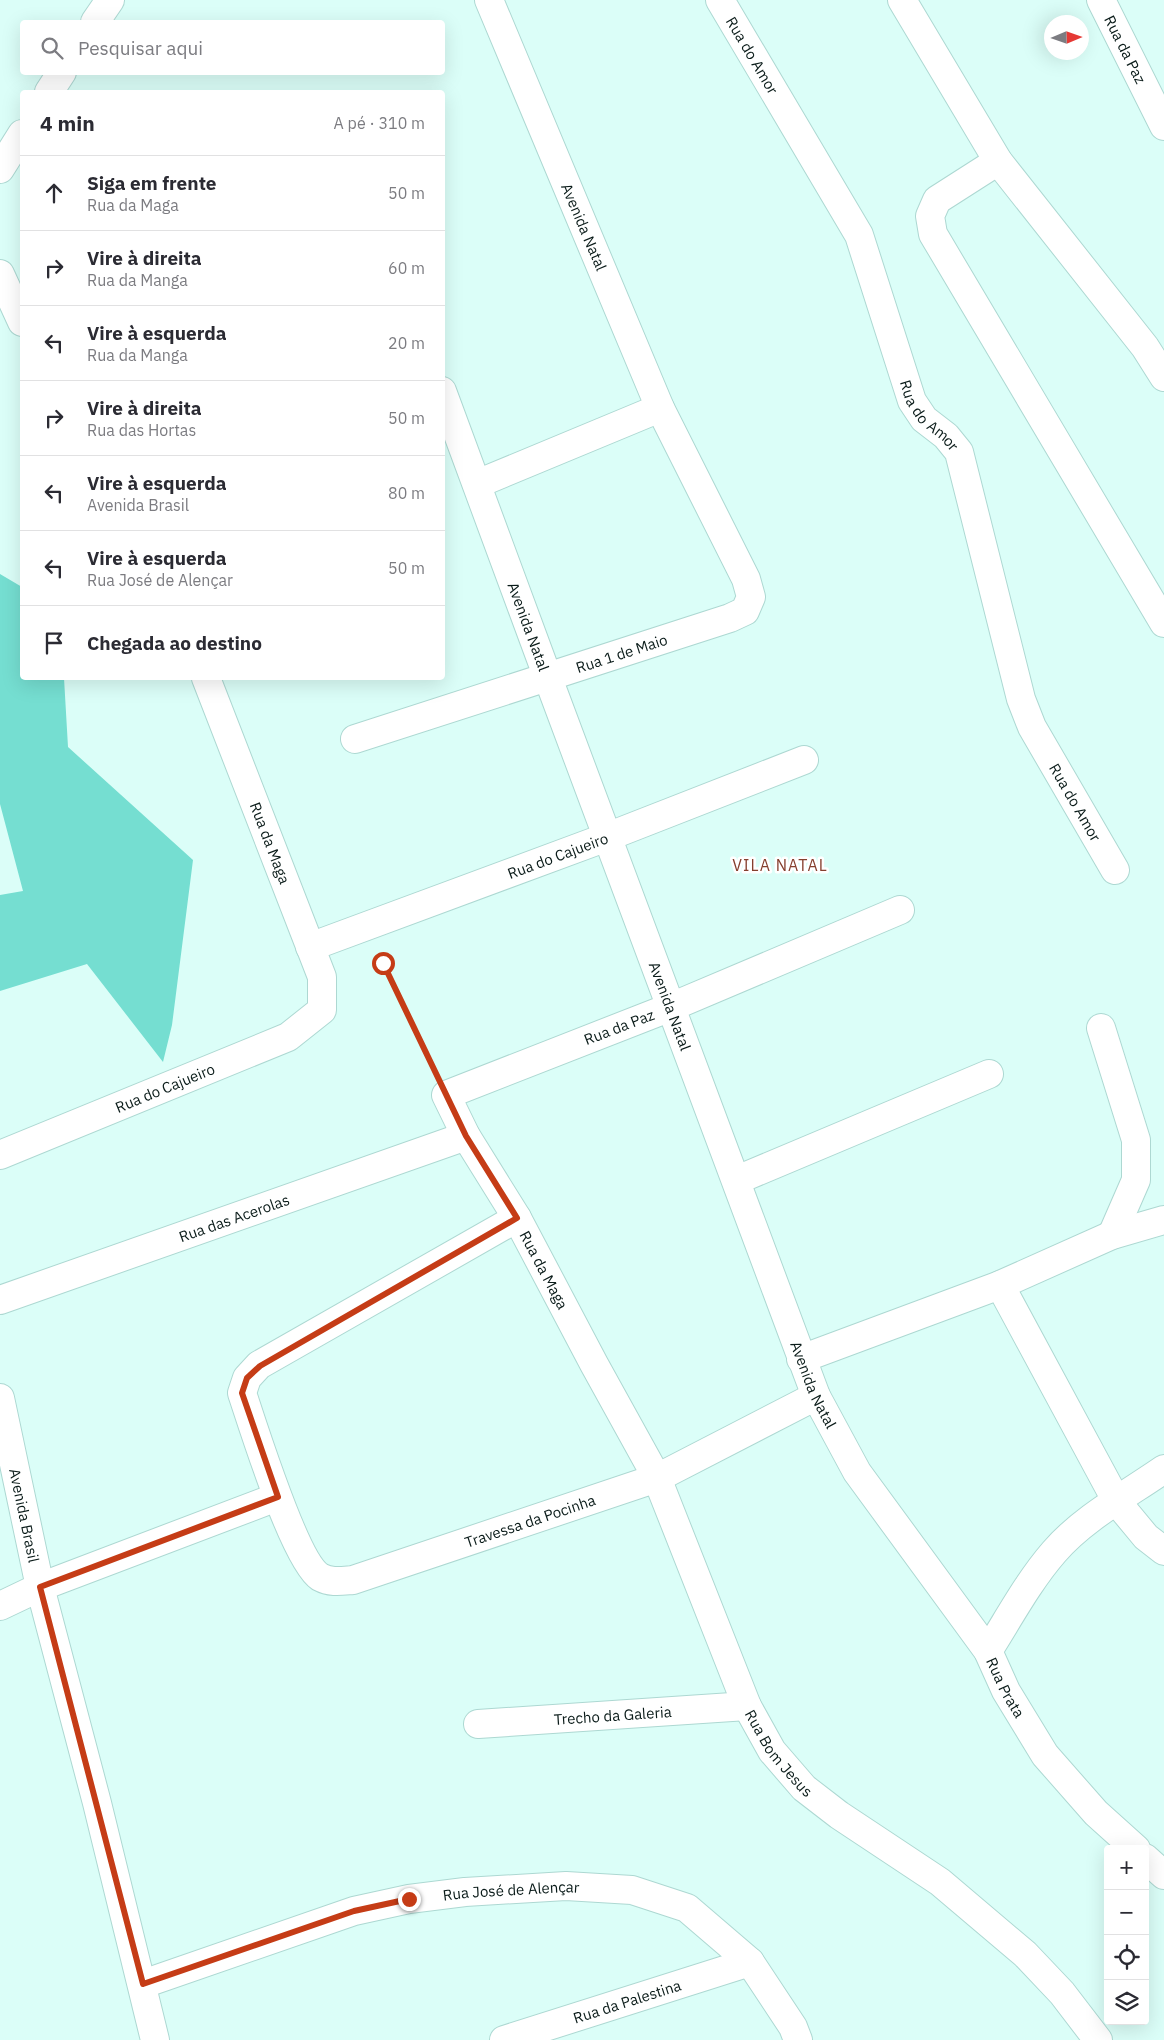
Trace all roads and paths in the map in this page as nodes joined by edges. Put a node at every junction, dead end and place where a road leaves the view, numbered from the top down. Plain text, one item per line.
1 (110, 0) edge
2 (489, 0) edge
3 (720, 0) edge
4 (902, 0) edge
5 (1101, 0) edge
6 (96, 20) edge
7 (60, 75) edge
8 (50, 90) edge
9 (1164, 126) edge
10 (20, 137) edge
11 (998, 161) junction
12 (0, 169) edge
13 (0, 274) edge
14 (20, 318) edge
15 (1164, 377) edge
16 (445, 398) edge
17 (660, 408) junction
18 (477, 484) junction
19 (745, 611) joint
20 (1164, 623) edge
21 (548, 678) junction
22 (207, 680) edge
23 (355, 739) dead end
24 (804, 760) dead end
25 (607, 836) junction
26 (1115, 870) dead end
27 (900, 910) dead end
28 (310, 947) junction
29 (383, 963) dead end
30 (671, 1007) junction
31 (322, 1010) joint
32 (1101, 1028) dead end
33 (990, 1074) dead end
34 (446, 1095) junction
35 (466, 1136) junction
36 (0, 1155) edge
37 (736, 1180) junction
38 (517, 1218) junction
39 (1164, 1220) edge
40 (1112, 1235) junction
41 (1000, 1285) junction
42 (0, 1300) edge
43 (801, 1360) junction
44 (594, 1364) joint
45 (816, 1396) junction
46 (0, 1398) edge
47 (1164, 1469) edge
48 (656, 1478) junction
49 (278, 1497) junction
50 (1117, 1502) junction
51 (888, 1515) joint
52 (1164, 1551) edge
53 (40, 1587) junction
54 (0, 1606) edge
55 (988, 1652) junction
56 (747, 1706) junction
57 (478, 1724) dead end
58 (1132, 1845) edge
59 (1149, 1862) edge
60 (1164, 1875) edge
61 (750, 1962) junction
62 (143, 1984) junction
63 (156, 2040) edge
64 (504, 2040) edge
65 (798, 2040) edge
66 (1098, 2040) edge

1 - 6 street
2 - 17 street, Avenida Natal
3 - 26 street, Rua do Amor
4 - 11 street
5 - 9 street, Rua da Paz
7 - 8 street
10 - 12 street
11 - 15 street
11 - 20 street
13 - 14 street
16 - 18 street, Avenida Natal
17 - 18 street
17 - 19 street, Avenida Natal
18 - 21 street, Avenida Natal
19 - 21 street, Rua 1 de Maio
21 - 23 street, Rua 1 de Maio
21 - 25 street, Avenida Natal
22 - 28 street, Rua da Maga
24 - 25 street, Rua do Cajueiro
25 - 28 street, Rua do Cajueiro
25 - 30 street, Avenida Natal
27 - 30 street, Rua da Paz
28 - 31 street, Rua da Maga
29 - 34 path
30 - 34 street, Rua da Paz
30 - 37 street, Avenida Natal
31 - 36 street, Rua do Cajueiro
32 - 40 street
33 - 37 street
34 - 35 street, Rua da Maga
35 - 38 street, Rua da Maga
35 - 42 street, Rua das Acerolas
37 - 43 street, Avenida Natal
38 - 44 street, Rua da Maga
38 - 49 street, Travessa da Pocinha
39 - 40 street
40 - 41 street
41 - 43 street
41 - 50 street
43 - 45 street, Avenida Natal
44 - 48 street, Rua Bom Jesus
45 - 48 street, Travessa da Pocinha
45 - 51 street, Avenida Natal
46 - 53 street, Avenida Brasil
47 - 50 street
48 - 49 street, Travessa da Pocinha
48 - 56 street, Rua Bom Jesus
49 - 53 street
50 - 52 street
50 - 55 street
51 - 55 street, Rua Prata
53 - 54 street
53 - 62 street, Avenida Brasil
55 - 58 street, Rua Prata
56 - 57 street, Trecho da Galeria
56 - 66 street, Rua Bom Jesus
59 - 60 street
61 - 62 street, Rua José de Alençar
61 - 64 street, Rua da Palestina
61 - 65 street, Rua José de Alençar
62 - 63 street, Avenida Brasil

